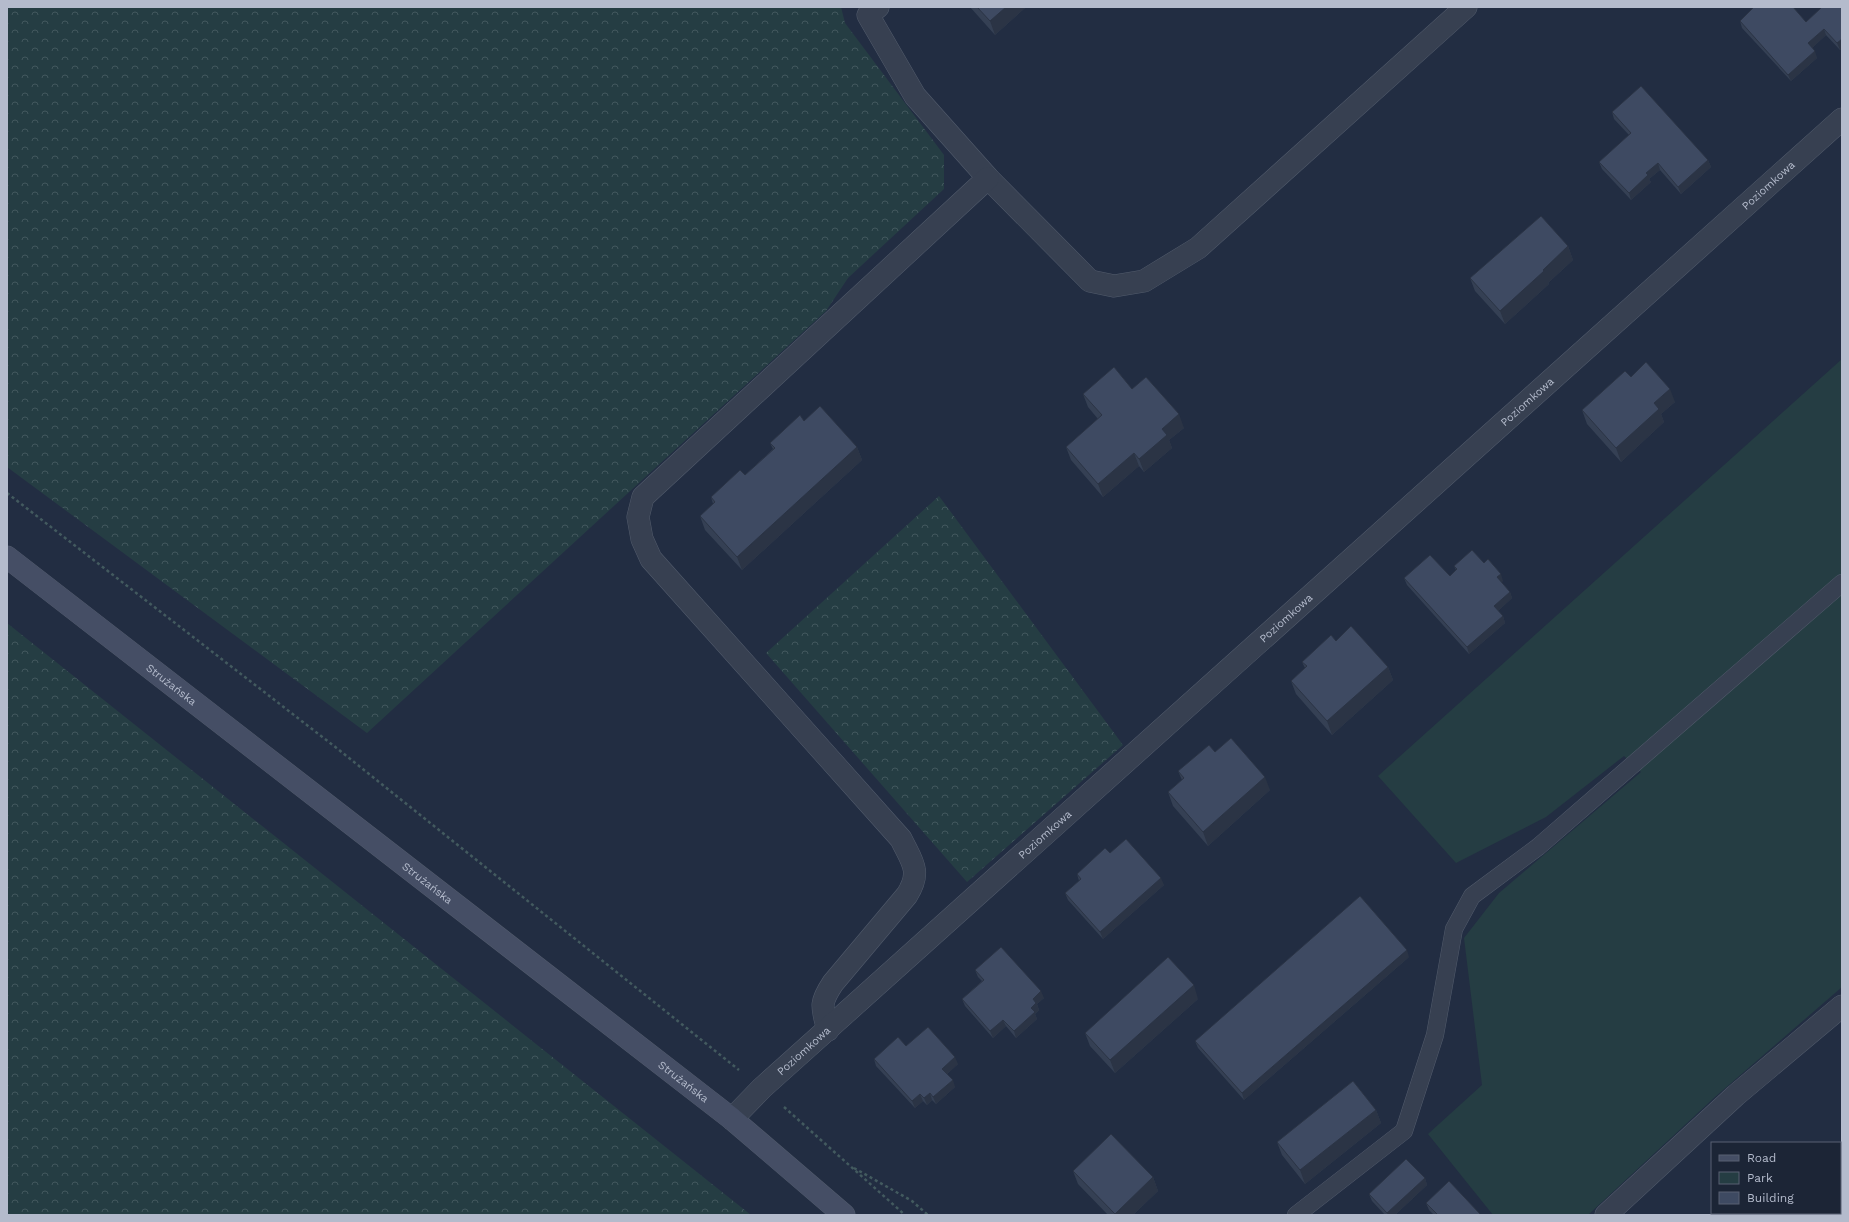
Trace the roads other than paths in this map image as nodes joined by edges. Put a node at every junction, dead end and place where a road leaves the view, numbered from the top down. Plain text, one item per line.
1 (1466, 7) edge
2 (869, 10) edge
3 (1842, 119) edge
4 (988, 178) junction
5 (7, 557) edge
6 (1842, 583) edge
7 (1842, 1006) edge
8 (828, 1030) junction
9 (732, 1119) junction
10 (844, 1215) edge
11 (1296, 1215) edge
12 (1606, 1215) edge

1 - 4 street
2 - 4 street
3 - 8 street, Poziomkowa
4 - 8 street
5 - 9 main road, Strużańska
6 - 11 lane
7 - 12 street
8 - 9 street, Poziomkowa
9 - 10 main road, Strużańska

